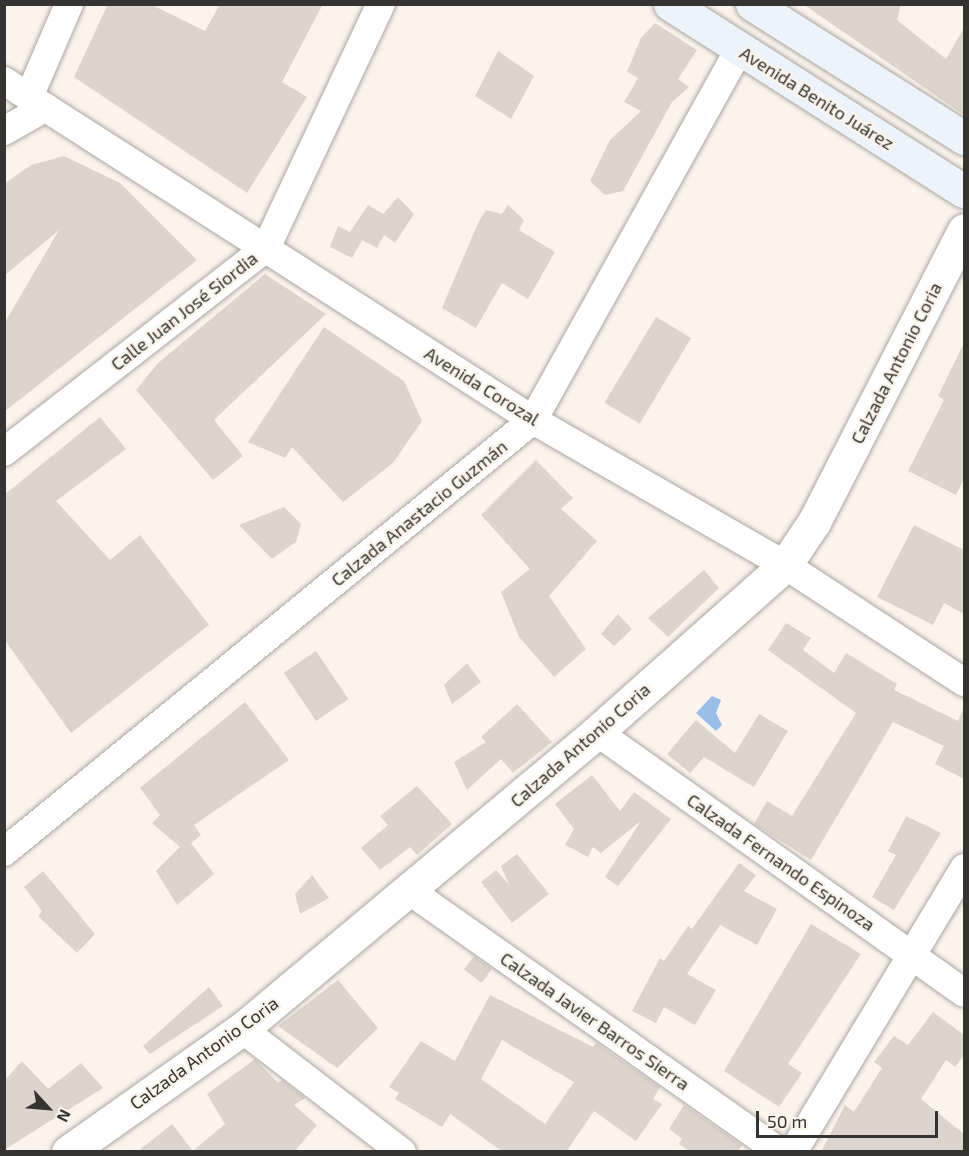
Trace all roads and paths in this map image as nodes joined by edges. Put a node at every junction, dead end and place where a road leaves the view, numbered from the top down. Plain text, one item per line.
1 (69, 4) edge
2 (381, 4) edge
3 (670, 4) edge
4 (754, 5) edge
5 (740, 48) junction
6 (4, 81) edge
7 (38, 102) junction
8 (4, 131) edge
9 (964, 138) edge
10 (964, 191) edge
11 (964, 230) edge
12 (266, 248) junction
13 (534, 420) junction
14 (4, 452) edge
15 (785, 565) junction
16 (964, 682) edge
17 (597, 732) junction
18 (4, 852) edge
19 (964, 868) edge
20 (410, 891) junction
21 (914, 957) junction
22 (964, 993) edge
23 (242, 1029) junction
24 (68, 1152) edge
25 (402, 1152) edge
26 (780, 1152) edge
27 (793, 1152) edge

1 - 7 street
2 - 12 street, Calle Juan José Siordia
3 - 5 main road, Avenida Benito Juárez
4 - 9 main road
5 - 10 main road, Avenida Benito Juárez
5 - 13 street, Calzada Anastacio Guzmán
6 - 7 street, Avenida Corozal
7 - 8 street
7 - 12 street, Avenida Corozal
11 - 15 street, Calzada Antonio Coria
12 - 13 street, Avenida Corozal
12 - 14 street, Calle Juan José Siordia
13 - 15 street, Avenida Corozal
13 - 18 street, Calzada Anastacio Guzmán
15 - 16 street, Avenida Corozal
15 - 17 street, Calzada Antonio Coria
17 - 20 street, Calzada Antonio Coria
17 - 21 street, Calzada Fernando Espinoza
19 - 21 street
20 - 23 street, Calzada Antonio Coria
20 - 26 street, Calzada Javier Barros Sierra
21 - 22 street, Calzada Fernando Espinoza
21 - 27 street
23 - 24 street, Calzada Antonio Coria
23 - 25 street

